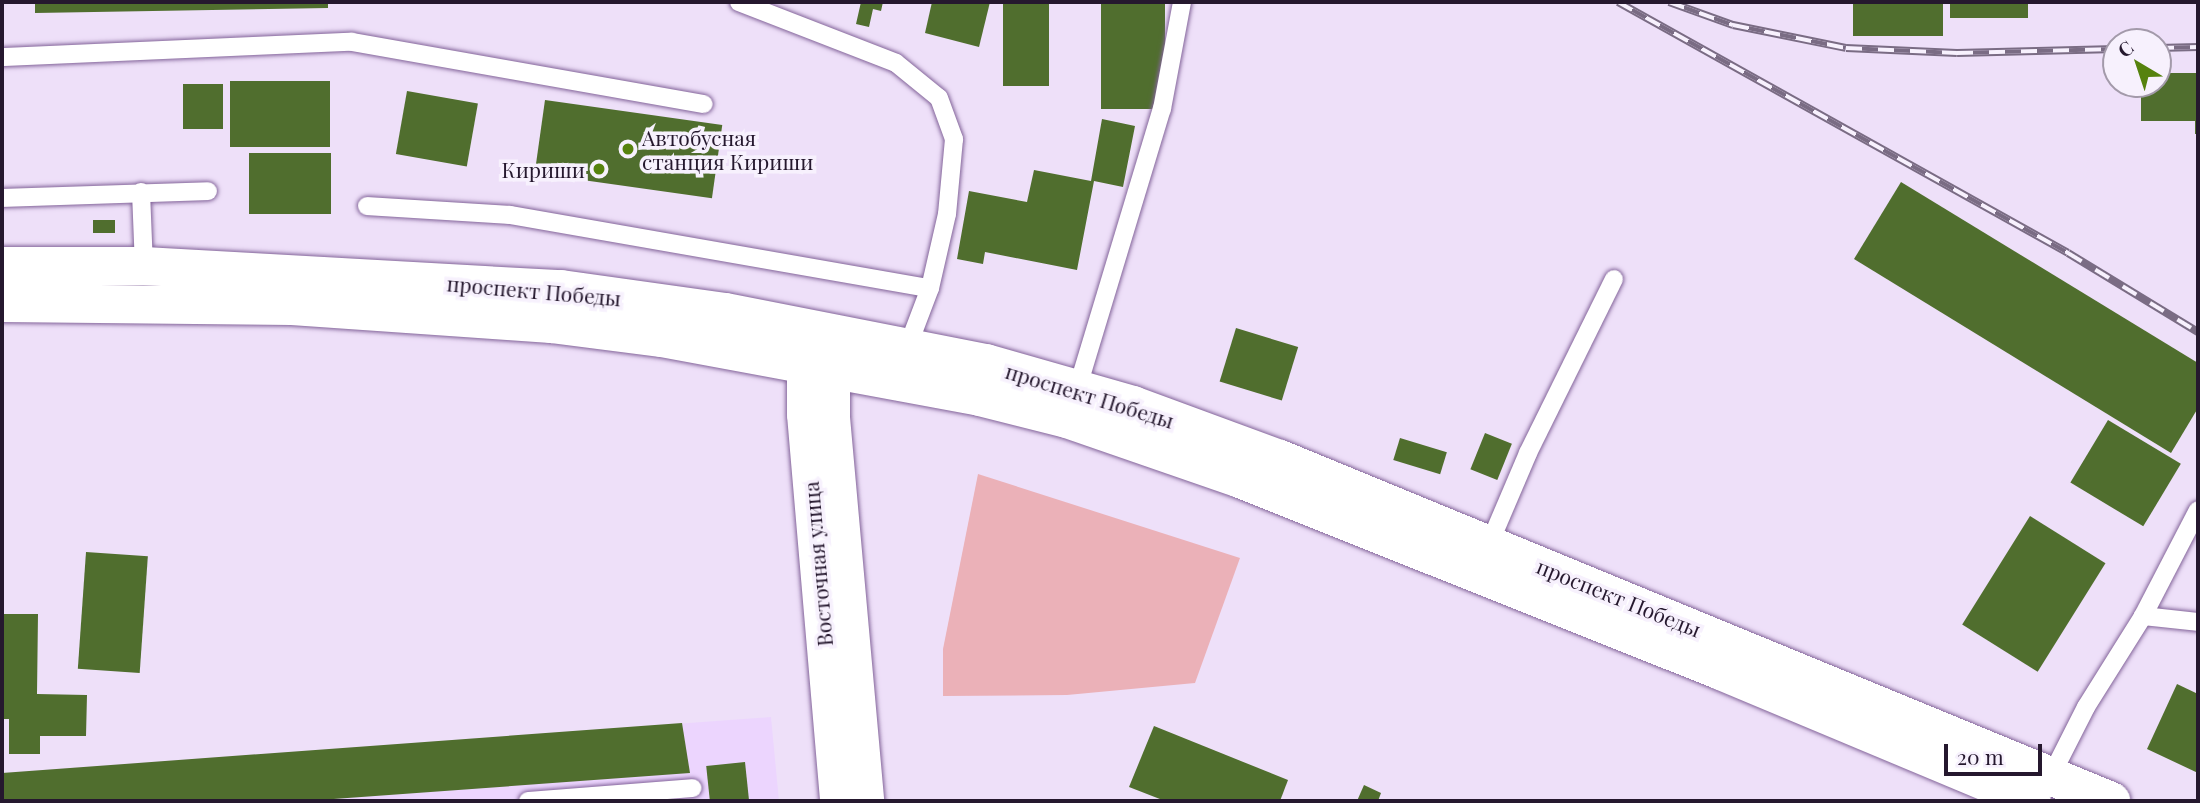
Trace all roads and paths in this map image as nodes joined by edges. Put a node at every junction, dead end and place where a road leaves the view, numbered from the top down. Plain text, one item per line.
1 (739, 2) edge
2 (1182, 2) edge
3 (2, 57) edge
4 (704, 104) dead end
5 (208, 191) dead end
6 (141, 192) junction
7 (2, 198) edge
8 (367, 206) dead end
9 (2, 266) edge
10 (144, 266) junction
11 (1614, 279) dead end
12 (930, 288) junction
13 (2, 303) edge
14 (814, 341) junction
15 (908, 346) junction
16 (1072, 405) junction
17 (2198, 510) edge
18 (1484, 558) junction
19 (2144, 616) junction
20 (2198, 622) edge
21 (692, 788) dead end
22 (2041, 793) edge
23 (528, 801) edge
24 (837, 801) edge
25 (866, 801) edge
26 (2111, 801) edge

1 - 12 lane
2 - 16 lane
3 - 4 lane
5 - 6 lane
6 - 7 lane
6 - 10 lane
8 - 12 lane
9 - 10 main road, проспект Победы
10 - 14 main road, проспект Победы
11 - 18 lane
12 - 15 lane
13 - 14 main road, проспект Победы
14 - 15 main road, проспект Победы
14 - 16 main road, проспект Победы
14 - 24 street, Восточная улица
14 - 25 street, Восточная улица
15 - 16 main road, проспект Победы
16 - 18 main road, проспект Победы
17 - 19 lane
18 - 22 main road, проспект Победы
19 - 20 lane
19 - 22 lane
21 - 23 lane
22 - 26 main road, проспект Победы

